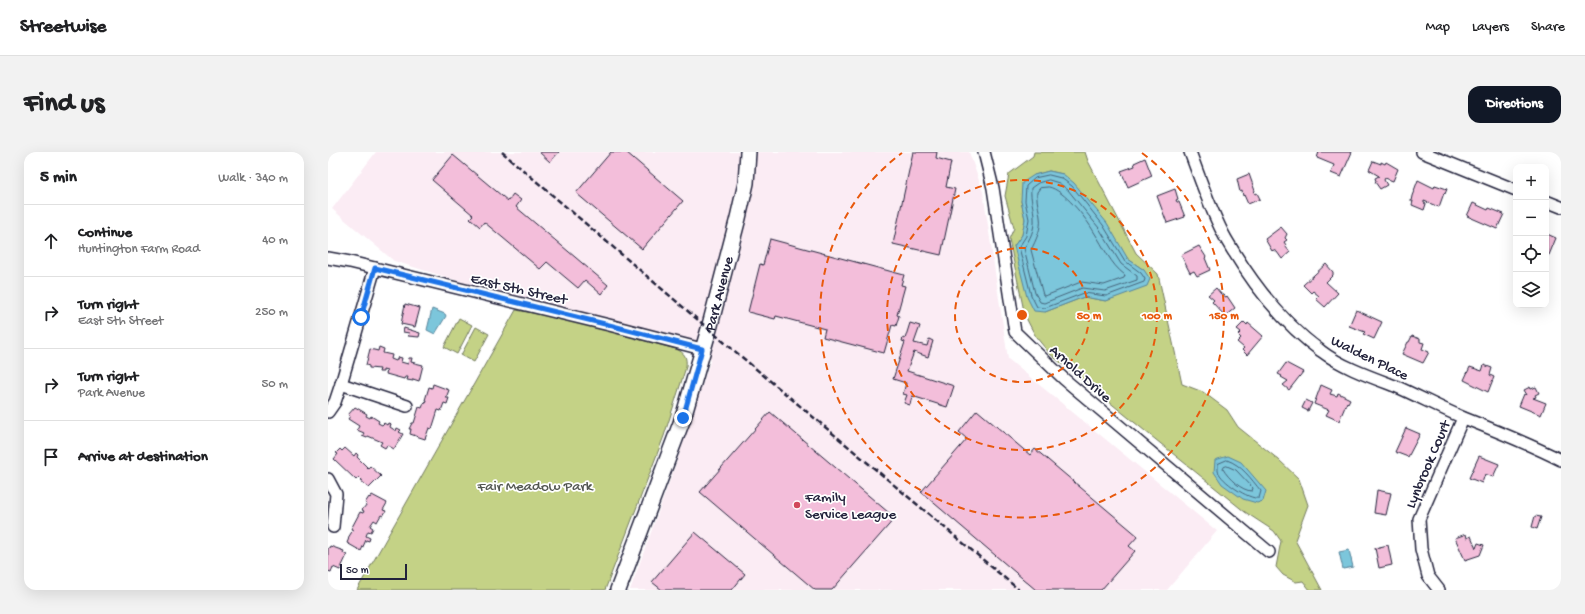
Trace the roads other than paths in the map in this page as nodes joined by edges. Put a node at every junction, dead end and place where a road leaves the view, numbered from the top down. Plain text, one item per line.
1 (748, 152) edge
2 (984, 152) edge
3 (1190, 152) edge
4 (1422, 152) edge
5 (1513, 189) edge
6 (1549, 202) edge
7 (1561, 207) edge
8 (328, 258) edge
9 (375, 268) junction
10 (702, 349) junction
11 (341, 384) junction
12 (407, 406) dead end
13 (328, 412) edge
14 (1463, 418) junction
15 (1561, 460) edge
16 (328, 479) edge
17 (333, 527) dead end
18 (1269, 552) dead end
19 (618, 590) edge
20 (1439, 590) edge

1 - 10 main road, Park Avenue
2 - 18 street, Arnold Drive
3 - 14 street, Walden Place
4 - 5 street
6 - 7 street
8 - 9 street, East 5th Street
9 - 10 street, East 5th Street
9 - 11 street
10 - 19 main road, Park Avenue
11 - 12 street
11 - 13 street
14 - 15 street, Walden Place
14 - 20 street, Lynbrook Court
16 - 17 street

